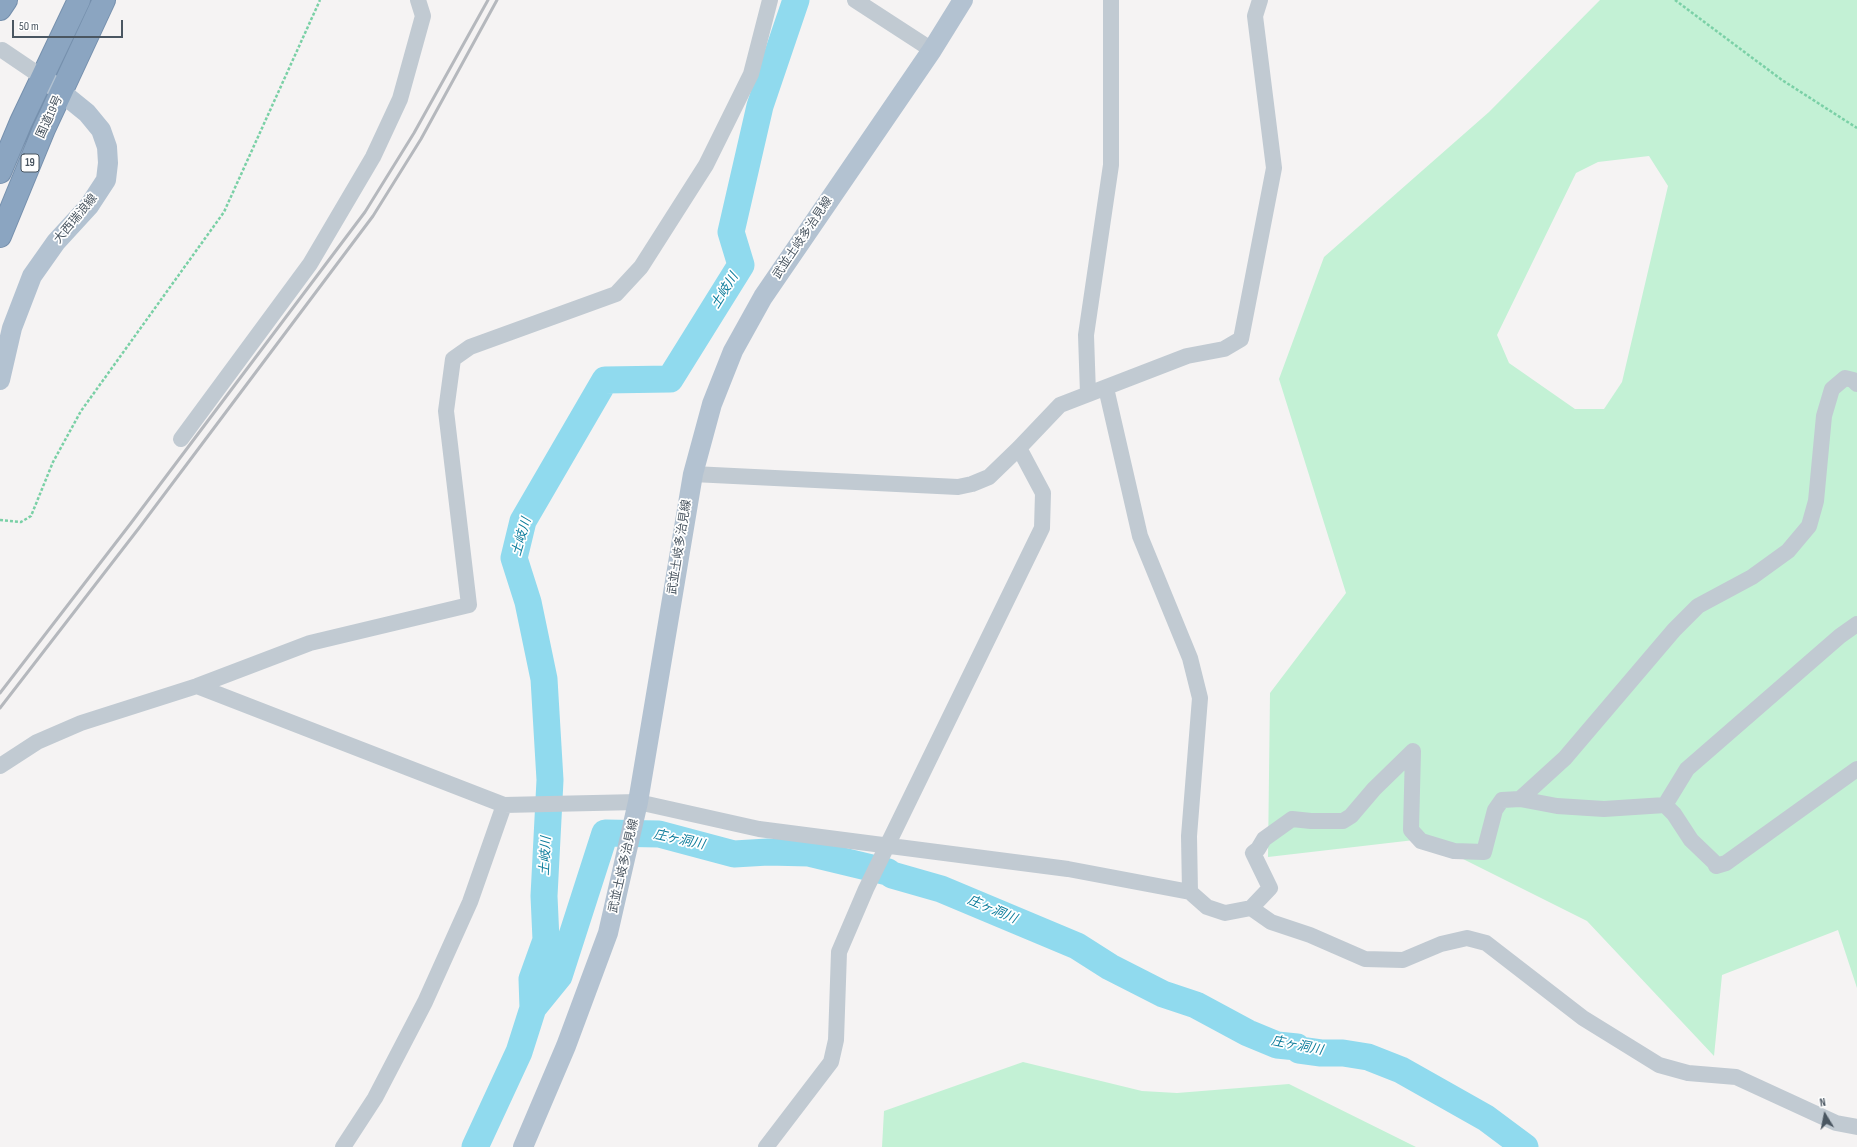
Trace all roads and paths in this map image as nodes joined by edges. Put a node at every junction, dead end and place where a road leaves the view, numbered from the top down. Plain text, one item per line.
1 (6, 0) edge
2 (79, 0) edge
3 (104, 0) edge
4 (320, 0) edge
5 (418, 0) edge
6 (770, 0) edge
7 (856, 0) edge
8 (963, 0) edge
9 (1111, 0) edge
10 (1260, 0) edge
11 (1675, 0) edge
12 (0, 9) edge
13 (925, 45) junction
14 (2, 50) dead end
15 (42, 77) junction
16 (62, 92) junction
17 (1857, 128) edge
18 (0, 172) edge
19 (0, 236) edge
20 (0, 380) edge
21 (1857, 384) edge
22 (1106, 388) junction
23 (1088, 394) junction
24 (181, 439) dead end
25 (1019, 448) junction
26 (693, 474) junction
27 (0, 520) edge
28 (1857, 624) edge
29 (197, 686) junction
30 (0, 766) edge
31 (1857, 769) edge
32 (1520, 799) junction
33 (504, 805) junction
34 (635, 805) junction
35 (1665, 805) junction
36 (888, 844) junction
37 (1190, 892) junction
38 (1251, 908) junction
39 (1857, 1127) edge
40 (343, 1147) edge
41 (523, 1147) edge
42 (766, 1147) edge

1 - 12 highway
2 - 15 highway, 国道19号 / 19
3 - 16 highway, 国道19号 / 19
4 - 27 path
5 - 24 street
6 - 29 street
7 - 13 street
8 - 13 main road, 武並土岐多治見線
9 - 23 street
10 - 22 street
11 - 17 path
13 - 26 main road, 武並土岐多治見線
14 - 15 street
15 - 16 main road, 大西瑞浪線
15 - 18 highway, 国道19号 / 19
16 - 19 highway, 国道19号 / 19
16 - 20 main road, 大西瑞浪線
21 - 32 street
22 - 23 street
22 - 37 street
23 - 25 street
25 - 26 street
25 - 36 street
26 - 34 main road, 武並土岐多治見線
28 - 35 street
29 - 30 street
29 - 33 street
31 - 35 street
32 - 35 street
32 - 38 street
33 - 34 street
33 - 40 street
34 - 36 street
34 - 41 main road, 武並土岐多治見線
36 - 37 street
36 - 42 street
37 - 38 street
38 - 39 street

